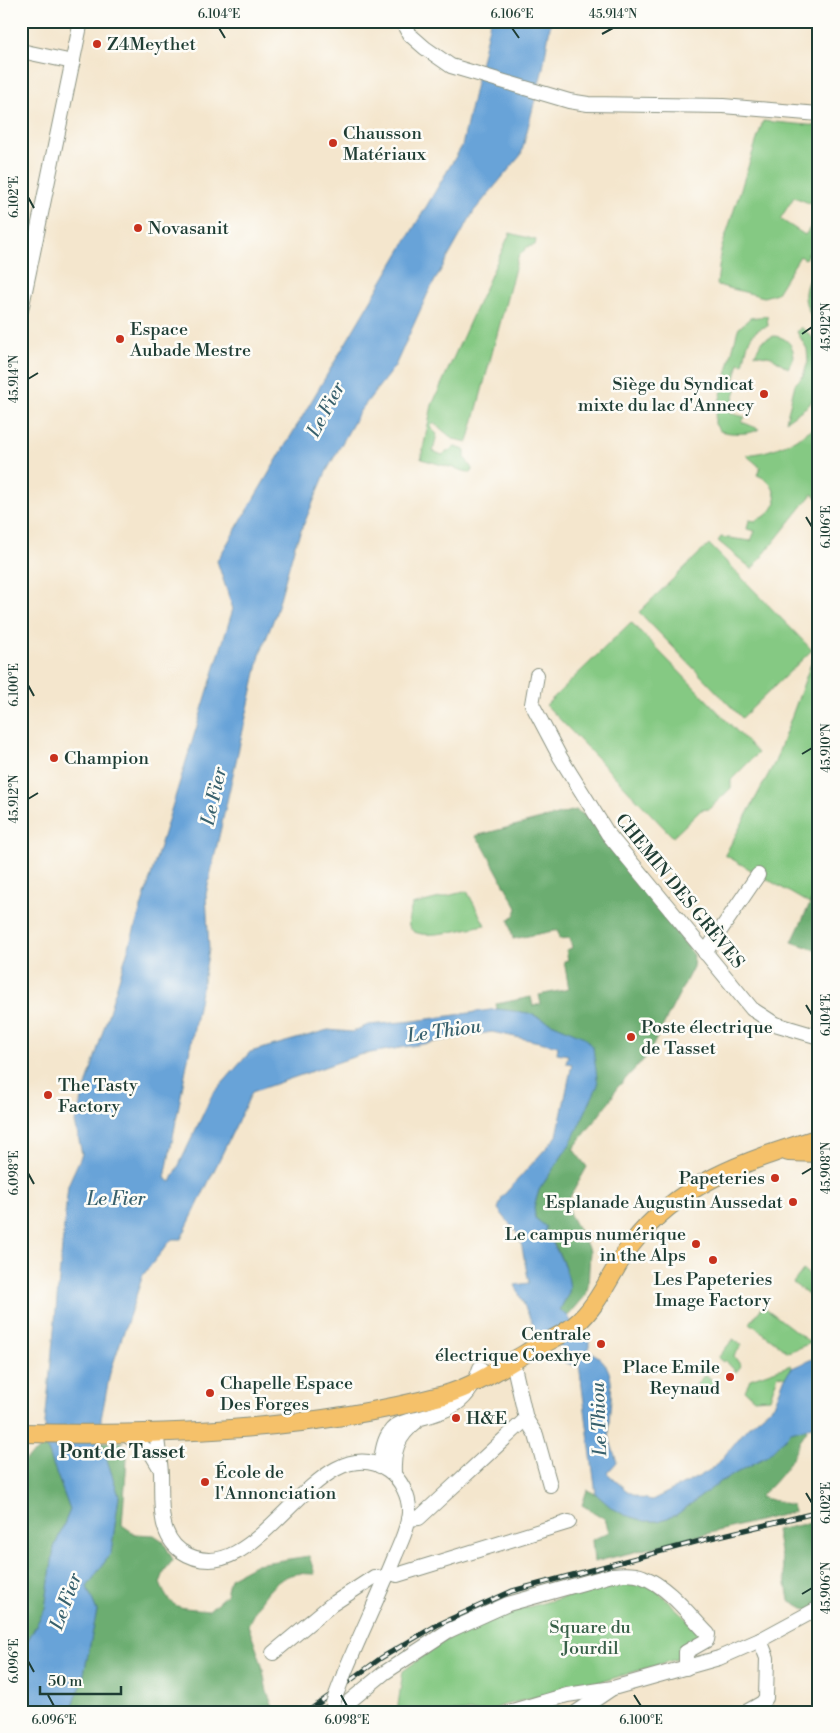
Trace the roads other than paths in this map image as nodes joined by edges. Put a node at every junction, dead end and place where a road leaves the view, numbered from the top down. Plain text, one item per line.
1 (81, 21) edge
2 (402, 21) edge
3 (21, 52) edge
4 (73, 62) junction
5 (819, 114) edge
6 (21, 310) edge
7 (537, 675) dead end
8 (758, 875) dead end
9 (705, 954) junction
10 (819, 1037) edge
11 (819, 1138) edge
12 (783, 1152) junction
13 (819, 1153) edge
14 (537, 1348) junction
15 (513, 1362) junction
16 (478, 1375) junction
17 (421, 1418) junction
18 (526, 1419) junction
19 (156, 1432) junction
20 (27, 1433) edge
21 (118, 1433) junction
22 (380, 1466) junction
23 (161, 1472) junction
24 (394, 1475) junction
25 (550, 1484) dead end
26 (408, 1519) junction
27 (569, 1522) dead end
28 (388, 1575) junction
29 (819, 1608) edge
30 (760, 1640) junction
31 (273, 1653) dead end
32 (686, 1668) junction
33 (613, 1688) junction
34 (567, 1695) junction
35 (333, 1709) edge
36 (518, 1710) edge
37 (546, 1712) edge
38 (576, 1712) edge
39 (746, 1712) edge

1 - 4 street
2 - 5 street
3 - 4 street
4 - 6 street
7 - 9 street, CHEMIN DES GRÈVES
8 - 9 street
9 - 10 street, CHEMIN DES GRÈVES
11 - 12 main road
12 - 13 main road
12 - 14 main road
14 - 15 main road
14 - 16 main road
15 - 16 main road
15 - 18 street
16 - 17 street
16 - 19 main road
17 - 22 street
17 - 24 street
18 - 25 street
18 - 26 street
19 - 21 main road
19 - 23 street
20 - 21 main road
21 - 23 street
22 - 23 street
22 - 24 street
24 - 26 street
26 - 28 street
27 - 28 street
28 - 31 street
28 - 35 street, bridge
29 - 30 street
30 - 32 street
30 - 39 street
32 - 33 street
32 - 35 street
33 - 34 street
33 - 38 street
34 - 36 street
34 - 37 street

